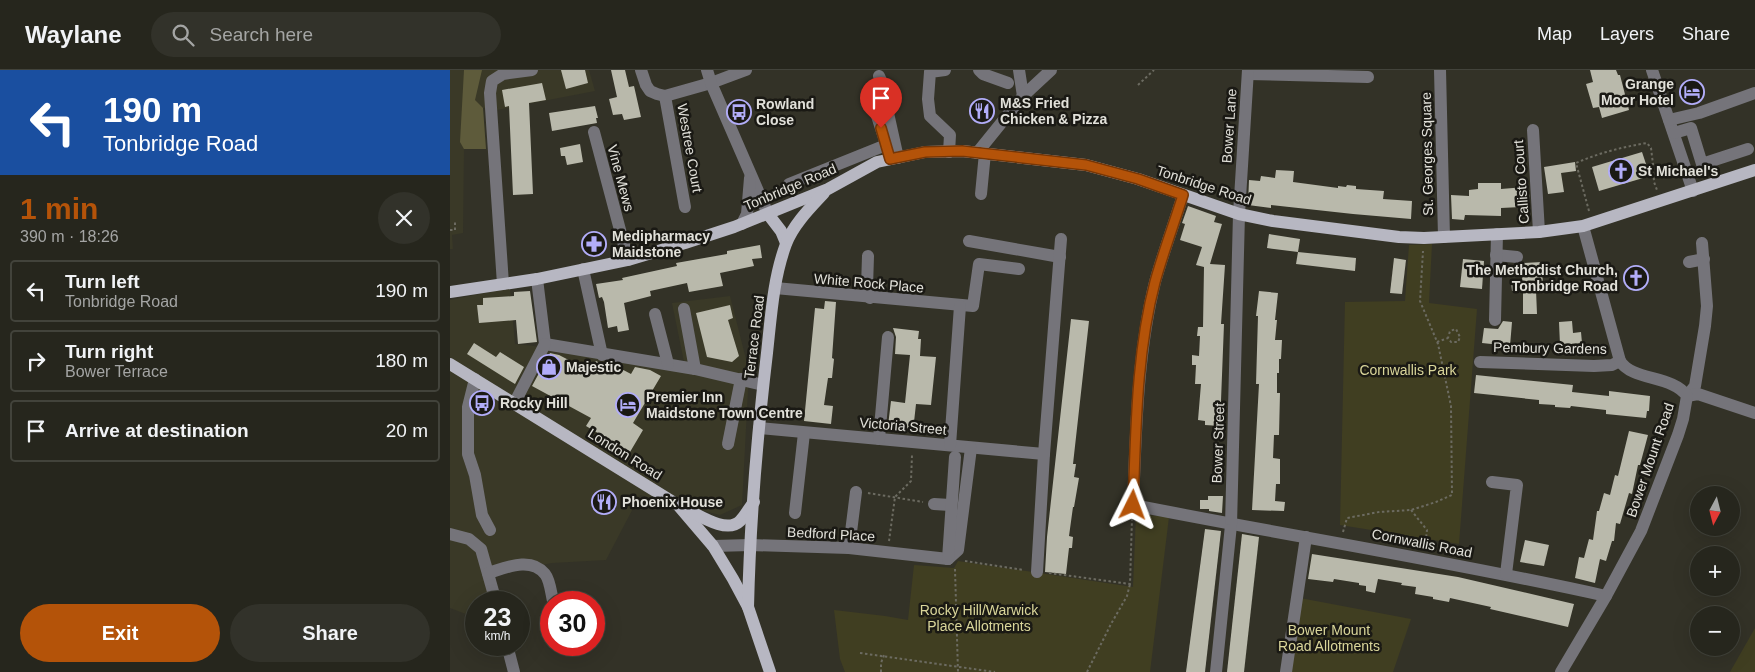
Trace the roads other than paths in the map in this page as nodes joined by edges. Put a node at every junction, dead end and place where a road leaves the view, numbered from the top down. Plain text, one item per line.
1 (532, 70) edge
2 (641, 70) edge
3 (746, 70) edge
4 (946, 70) edge
5 (979, 70) edge
6 (1019, 70) edge
7 (1051, 70) edge
8 (1440, 70) edge
9 (1652, 70) edge
10 (930, 71) edge
11 (503, 72) edge
12 (1248, 72) edge
13 (709, 76) edge
14 (879, 76) dead end
15 (1368, 77) dead end
16 (1008, 84) dead end
17 (1755, 93) edge
18 (665, 96) junction
19 (1023, 96) junction
20 (877, 116) dead end
21 (1669, 120) junction
22 (1533, 130) dead end
23 (594, 132) dead end
24 (1674, 134) junction
25 (886, 145) junction
26 (1748, 149) dead end
27 (949, 152) junction
28 (981, 153) junction
29 (894, 159) junction
30 (1755, 170) edge
31 (750, 175) junction
32 (788, 184) dead end
33 (828, 189) junction
34 (1693, 191) junction
35 (980, 194) dead end
36 (1183, 195) junction
37 (685, 207) dead end
38 (768, 214) junction
39 (1239, 214) junction
40 (742, 224) junction
41 (1588, 224) junction
42 (1539, 232) junction
43 (1497, 234) junction
44 (1444, 237) junction
45 (1062, 239) dead end
46 (969, 241) dead end
47 (786, 243) junction
48 (1702, 243) dead end
49 (1496, 255) junction
50 (868, 256) dead end
51 (1060, 257) junction
52 (1517, 257) dead end
53 (1704, 259) junction
54 (628, 260) junction
55 (1689, 262) dead end
56 (583, 269) junction
57 (1019, 269) dead end
58 (537, 279) junction
59 (504, 284) junction
60 (775, 288) junction
61 (450, 292) edge
62 (870, 298) junction
63 (960, 306) junction
64 (684, 308) dead end
65 (655, 314) dead end
66 (1495, 320) dead end
67 (888, 338) dead end
68 (545, 344) junction
69 (602, 354) junction
70 (1620, 361) junction
71 (1480, 362) dead end
72 (450, 364) edge
73 (668, 364) junction
74 (695, 369) junction
75 (474, 379) junction
76 (741, 379) junction
77 (763, 385) junction
78 (1687, 396) junction
79 (514, 404) junction
80 (1755, 413) edge
81 (759, 428) junction
82 (804, 433) junction
83 (879, 439) junction
84 (728, 444) dead end
85 (971, 448) junction
86 (953, 451) junction
87 (1044, 454) junction
88 (1492, 482) dead end
89 (856, 492) road end
90 (754, 502) junction
91 (934, 504) road end
92 (678, 505) junction
93 (950, 505) junction
94 (795, 514) dead end
95 (1231, 524) junction
96 (490, 530) dead end
97 (450, 534) edge
98 (1306, 537) junction
99 (751, 544) junction
100 (713, 546) junction
101 (849, 548) junction
102 (948, 559) junction
103 (1037, 572) road end
104 (488, 573) junction
105 (1506, 574) junction
106 (493, 591) edge
107 (550, 591) edge
108 (1606, 596) junction
109 (748, 607) junction
110 (510, 656) edge
111 (768, 671) edge
112 (514, 672) edge
113 (1216, 672) edge
114 (1286, 672) edge
115 (1561, 672) edge

1 - 11 street
2 - 18 street
3 - 13 street
4 - 10 street
5 - 16 street
6 - 19 street
7 - 19 street
8 - 44 street, St. Georges Square
9 - 21 street
10 - 27 street
11 - 59 street
12 - 15 street
12 - 39 street, Bower Lane
13 - 18 street
13 - 31 street
14 - 29 street
17 - 21 street
18 - 37 street, Westree Court
19 - 28 street
20 - 25 street
21 - 24 street
22 - 42 street, Callisto Court
23 - 54 street, Vine Mews
24 - 26 street
24 - 34 street
25 - 29 street
25 - 32 street
27 - 28 main road, Tonbridge Road
27 - 29 main road, Tonbridge Road
28 - 35 street
28 - 36 main road, Tonbridge Road
29 - 33 main road, Tonbridge Road
30 - 34 main road, Tonbridge Road
31 - 38 street
31 - 40 street
33 - 38 main road, Tonbridge Road
33 - 47 main road, Terrace Road
34 - 41 main road, Tonbridge Road
36 - 39 main road, Tonbridge Road
36 - 95 street, Cornwallis Road
38 - 40 main road, Tonbridge Road
38 - 47 main road
39 - 44 main road, Tonbridge Road
39 - 95 street, Bower Street
40 - 54 main road, Tonbridge Road
41 - 42 main road, Tonbridge Road
41 - 70 street
42 - 43 main road, Tonbridge Road
43 - 44 main road, Tonbridge Road
43 - 49 street
45 - 51 street
46 - 51 street
47 - 60 main road, Terrace Road
48 - 53 street
49 - 52 street
49 - 66 street
50 - 62 street
51 - 87 street
53 - 55 street
53 - 78 street
54 - 56 main road, Tonbridge Road
56 - 58 main road, Tonbridge Road
56 - 69 street
57 - 63 street
58 - 59 main road, Tonbridge Road
58 - 68 street
59 - 61 main road, Tonbridge Road
60 - 62 street, White Rock Place
60 - 77 main road, Terrace Road
62 - 63 street, White Rock Place
63 - 86 street
64 - 74 street
65 - 73 street
67 - 83 street
68 - 69 street
68 - 79 street
69 - 73 street
70 - 71 street, Pembury Gardens
70 - 78 street, Bower Mount Road
72 - 75 main road, London Road
73 - 74 street
74 - 76 street
75 - 79 main road, London Road
75 - 96 street
76 - 77 street
76 - 84 street
77 - 81 main road, Terrace Road
78 - 80 street
78 - 108 street, Bower Mount Road
79 - 92 main road, London Road
81 - 82 street, Victoria Street
81 - 90 main road, Terrace Road
82 - 83 street, Victoria Street
82 - 94 street
83 - 86 street, Victoria Street
85 - 86 street, Victoria Street
85 - 87 street, Victoria Street
85 - 102 street
86 - 93 street
87 - 103 street
88 - 105 street
89 - 101 street
90 - 92 main road
90 - 99 main road, London Road
91 - 93 street
92 - 100 main road, London Road
93 - 102 street
95 - 98 street, Cornwallis Road
95 - 113 street, Bower Street
97 - 104 street
98 - 105 street, Cornwallis Road
98 - 114 street
99 - 100 street, Bedford Place
99 - 101 street, Bedford Place
99 - 109 main road, London Road
100 - 109 main road, London Road
101 - 102 street, Bedford Place
104 - 106 street
104 - 107 street
105 - 108 street, Cornwallis Road
108 - 115 street, Bower Mount Road
109 - 111 main road, London Road
110 - 112 street

